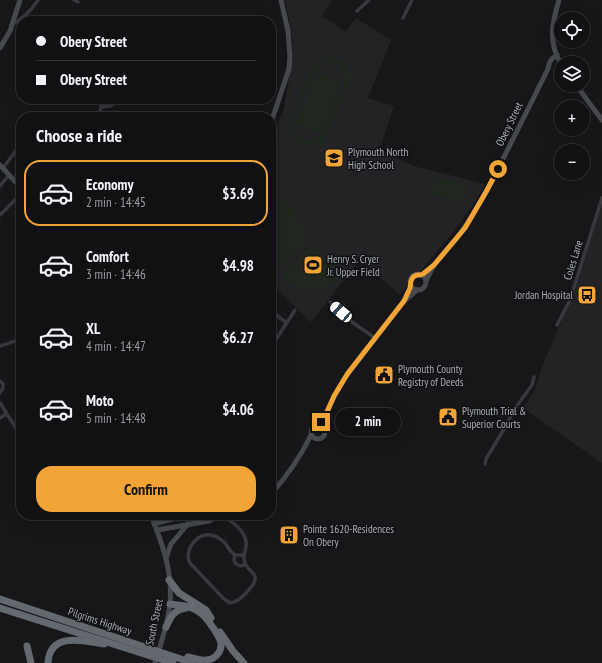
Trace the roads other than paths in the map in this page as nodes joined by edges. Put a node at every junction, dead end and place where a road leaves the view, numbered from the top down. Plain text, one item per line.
1 (20, 0) edge
2 (38, 0) edge
3 (281, 0) edge
4 (369, 0) edge
5 (412, 0) edge
6 (559, 0) edge
7 (357, 11) dead end
8 (24, 16) edge
9 (403, 18) dead end
10 (16, 22) edge
11 (12, 24) junction
12 (0, 47) edge
13 (557, 55) joint
14 (554, 65) edge
15 (548, 70) junction
16 (581, 92) edge
17 (102, 104) edge
18 (113, 104) edge
19 (101, 107) junction
20 (100, 112) edge
21 (275, 112) edge
22 (602, 120) edge
23 (15, 152) edge
24 (1, 167) edge
25 (9, 175) junction
26 (16, 183) edge
27 (0, 186) edge
28 (602, 198) edge
29 (16, 199) edge
30 (0, 215) edge
31 (434, 265) junction
32 (420, 275) junction
33 (426, 280) junction
34 (411, 284) junction
35 (416, 290) junction
36 (404, 301) junction
37 (330, 302) dead end
38 (295, 310) dead end
39 (276, 315) edge
40 (287, 323) junction
41 (557, 325) dead end
42 (375, 338) junction
43 (276, 340) edge
44 (16, 341) edge
45 (0, 346) edge
46 (534, 377) dead end
47 (0, 381) edge
48 (0, 393) edge
49 (0, 403) edge
50 (327, 412) junction
51 (6, 414) junction
52 (0, 418) edge
53 (316, 425) junction
54 (16, 429) edge
55 (325, 431) junction
56 (311, 435) junction
57 (316, 439) junction
58 (304, 448) junction
59 (485, 464) dead end
60 (276, 488) edge
61 (153, 520) edge
62 (168, 520) edge
63 (209, 520) edge
64 (230, 520) edge
65 (154, 524) junction
66 (188, 524) junction
67 (157, 530) junction
68 (235, 555) junction
69 (244, 555) junction
70 (166, 559) junction
71 (245, 565) junction
72 (170, 580) junction
73 (185, 598) junction
74 (0, 599) edge
75 (170, 604) junction
76 (0, 608) edge
77 (192, 608) junction
78 (166, 627) junction
79 (27, 646) dead end
80 (128, 648) junction
81 (144, 650) junction
82 (169, 660) edge
83 (31, 663) edge
84 (48, 663) edge
85 (154, 663) edge
86 (194, 663) edge
87 (244, 663) edge

1 - 11 main road
2 - 8 street
3 - 21 main road
4 - 7 street
5 - 9 street
6 - 13 main road
10 - 11 street
11 - 12 main road
13 - 15 main road, Obery Street
14 - 15 main road, Obery Street
15 - 31 main road, Obery Street
16 - 22 main road
17 - 19 street
18 - 19 street
19 - 20 street
23 - 24 street
24 - 25 main road
25 - 26 main road
25 - 27 street
28 - 41 street, Coles Lane
29 - 30 street
31 - 32 main road, Obery Street
31 - 33 main road, Obery Street
32 - 33 main road
32 - 34 main road, Obery Street
33 - 35 main road, Obery Street
34 - 35 main road
34 - 36 main road, Obery Street
35 - 36 main road, Obery Street
36 - 42 main road, Obery Street
37 - 42 street
38 - 40 street
39 - 40 street
40 - 43 street
42 - 50 main road, Obery Street
44 - 45 street
46 - 59 street
47 - 48 street
49 - 51 street
50 - 53 main road, Obery Street
50 - 55 main road, Obery Street
51 - 52 street
51 - 54 street
53 - 55 main road
53 - 56 main road, Obery Street
55 - 57 main road, Obery Street
56 - 57 main road
56 - 58 main road, Obery Street
57 - 58 main road, Obery Street
58 - 60 main road, Obery Street
61 - 65 main road, South Street
62 - 65 main road
63 - 66 main road
64 - 69 street
65 - 67 main road, South Street
66 - 67 main road
66 - 70 main road
67 - 70 main road, South Street
68 - 69 street
68 - 71 street
68 - 71 street
69 - 71 street
70 - 72 main road, South Street
72 - 73 highway
72 - 75 main road, South Street
73 - 75 highway
73 - 87 highway
74 - 81 highway, Pilgrims Highway
75 - 77 highway
75 - 78 main road, South Street
76 - 80 highway, Pilgrims Highway
77 - 78 highway
77 - 82 highway
78 - 85 main road, South Street
79 - 83 highway
80 - 81 highway, Pilgrims Highway
80 - 84 highway
81 - 82 highway, Pilgrims Highway
82 - 86 highway, Pilgrims Highway

